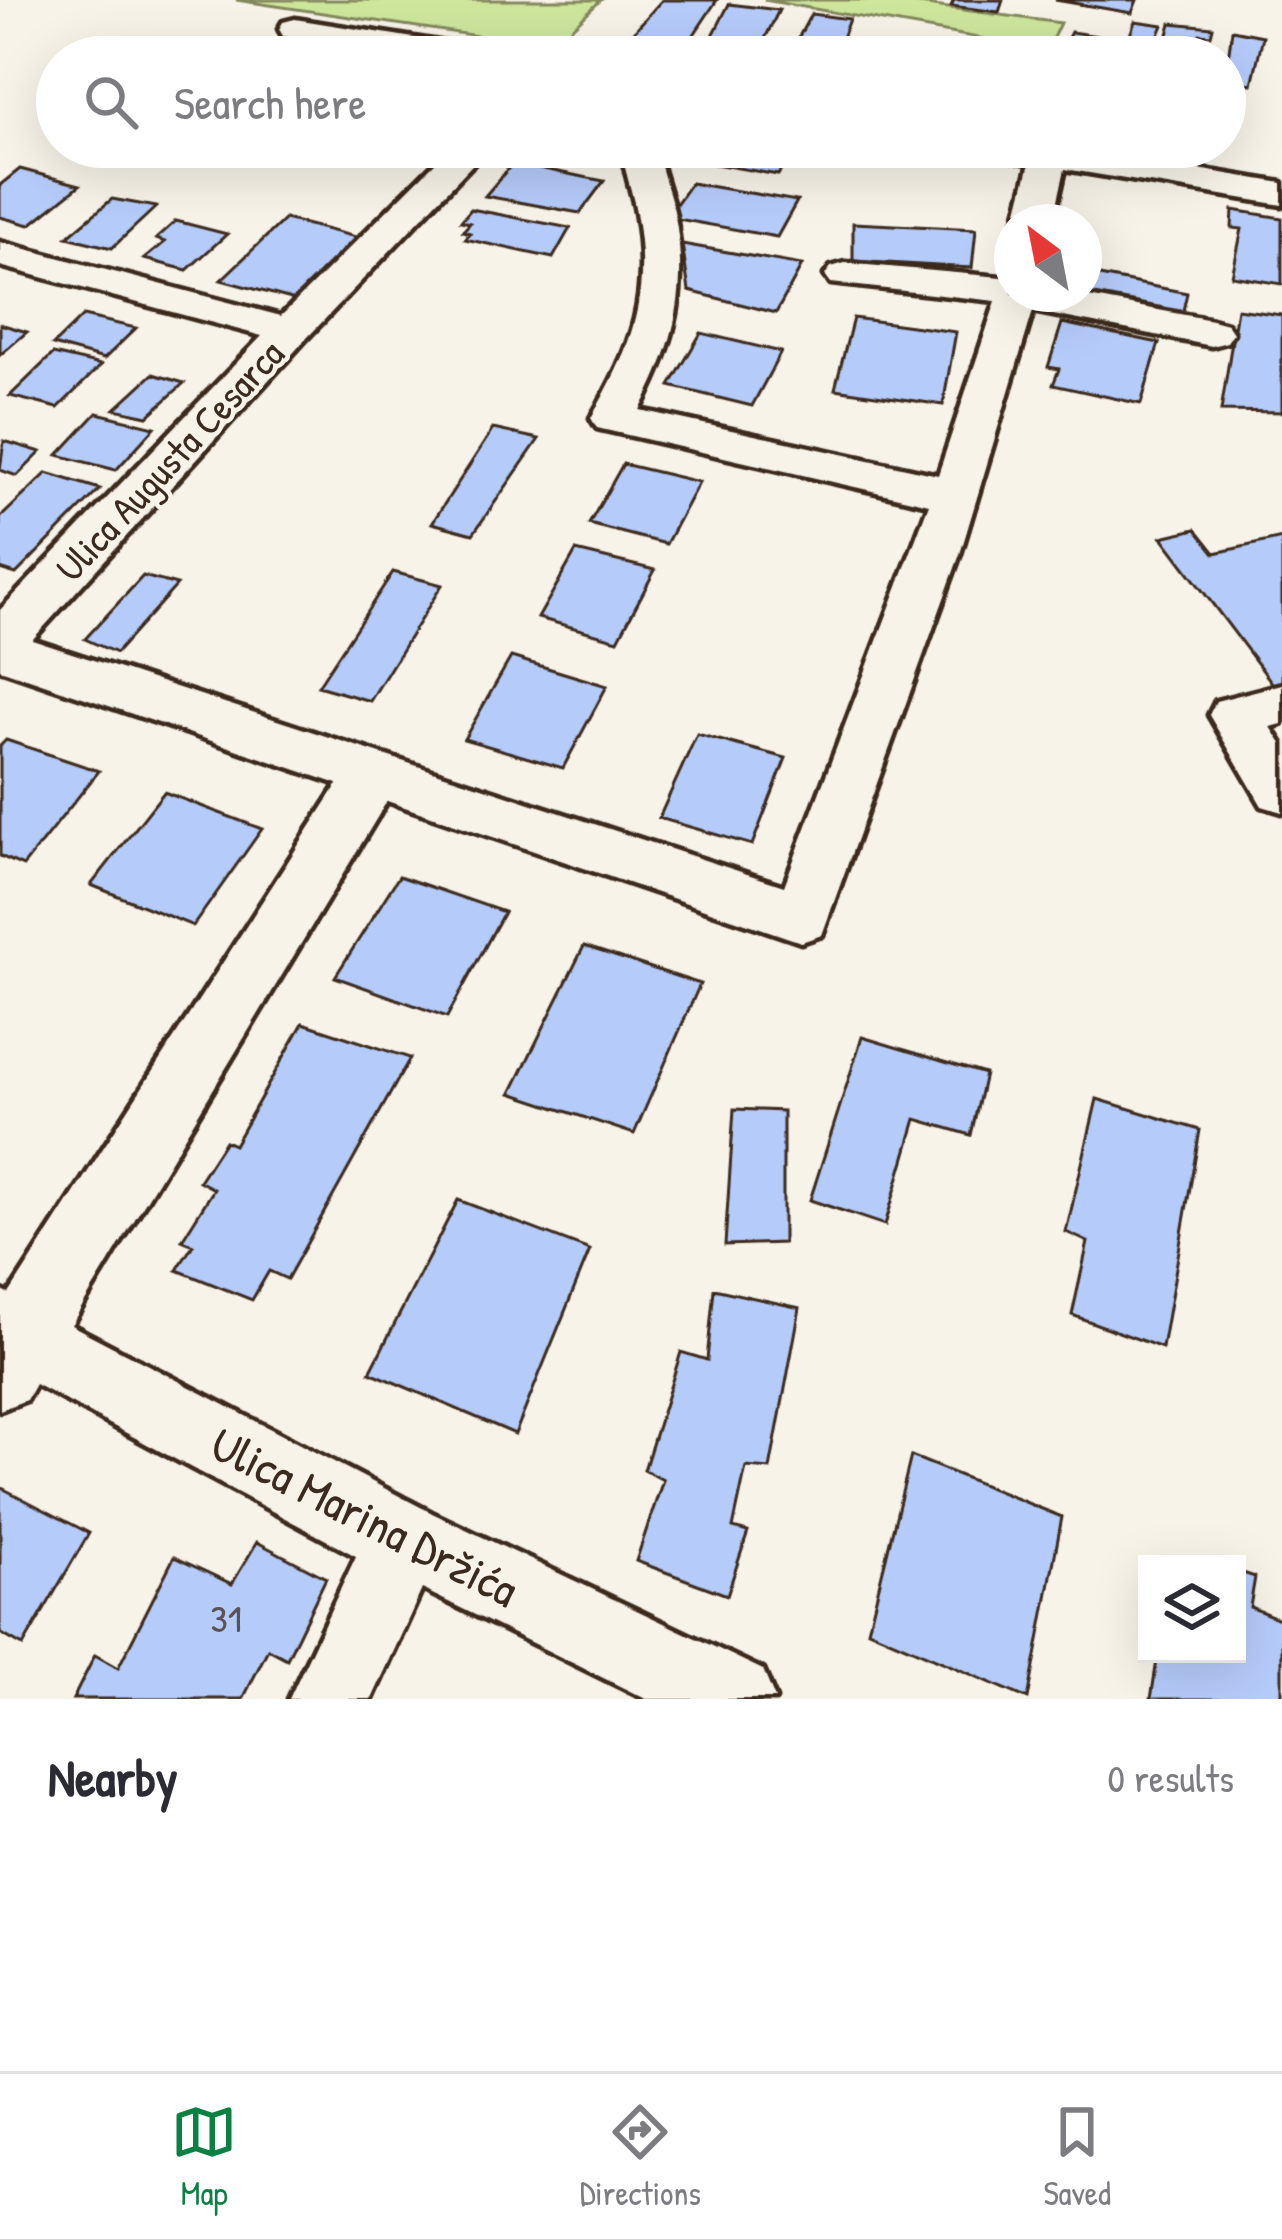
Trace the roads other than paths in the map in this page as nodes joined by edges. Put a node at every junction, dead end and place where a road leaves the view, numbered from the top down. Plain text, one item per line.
1 (295, 29) dead end
2 (339, 36) edge
3 (450, 168) edge
4 (644, 168) edge
5 (1047, 168) edge
6 (1127, 168) edge
7 (1282, 194) edge
8 (1038, 204) edge
9 (0, 254) edge
10 (845, 275) dead end
11 (994, 291) edge
12 (1102, 311) edge
13 (1010, 312) edge
14 (290, 331) junction
15 (1212, 334) dead end
16 (955, 494) junction
17 (0, 646) edge
18 (1282, 704) edge
19 (374, 774) junction
20 (1282, 790) edge
21 (7, 1346) edge
22 (405, 1540) junction
23 (330, 1699) edge
24 (734, 1699) edge

1 - 2 street
3 - 14 street, Ulica Augusta Cesarca
4 - 16 street
5 - 8 street
6 - 7 street
9 - 14 street
10 - 11 street
12 - 15 street
13 - 16 street
14 - 17 street, Ulica Augusta Cesarca
16 - 19 street
17 - 19 street
18 - 20 street
19 - 21 street
21 - 22 street, Ulica Marina Držića
22 - 23 street
22 - 24 street, Ulica Marina Držića

